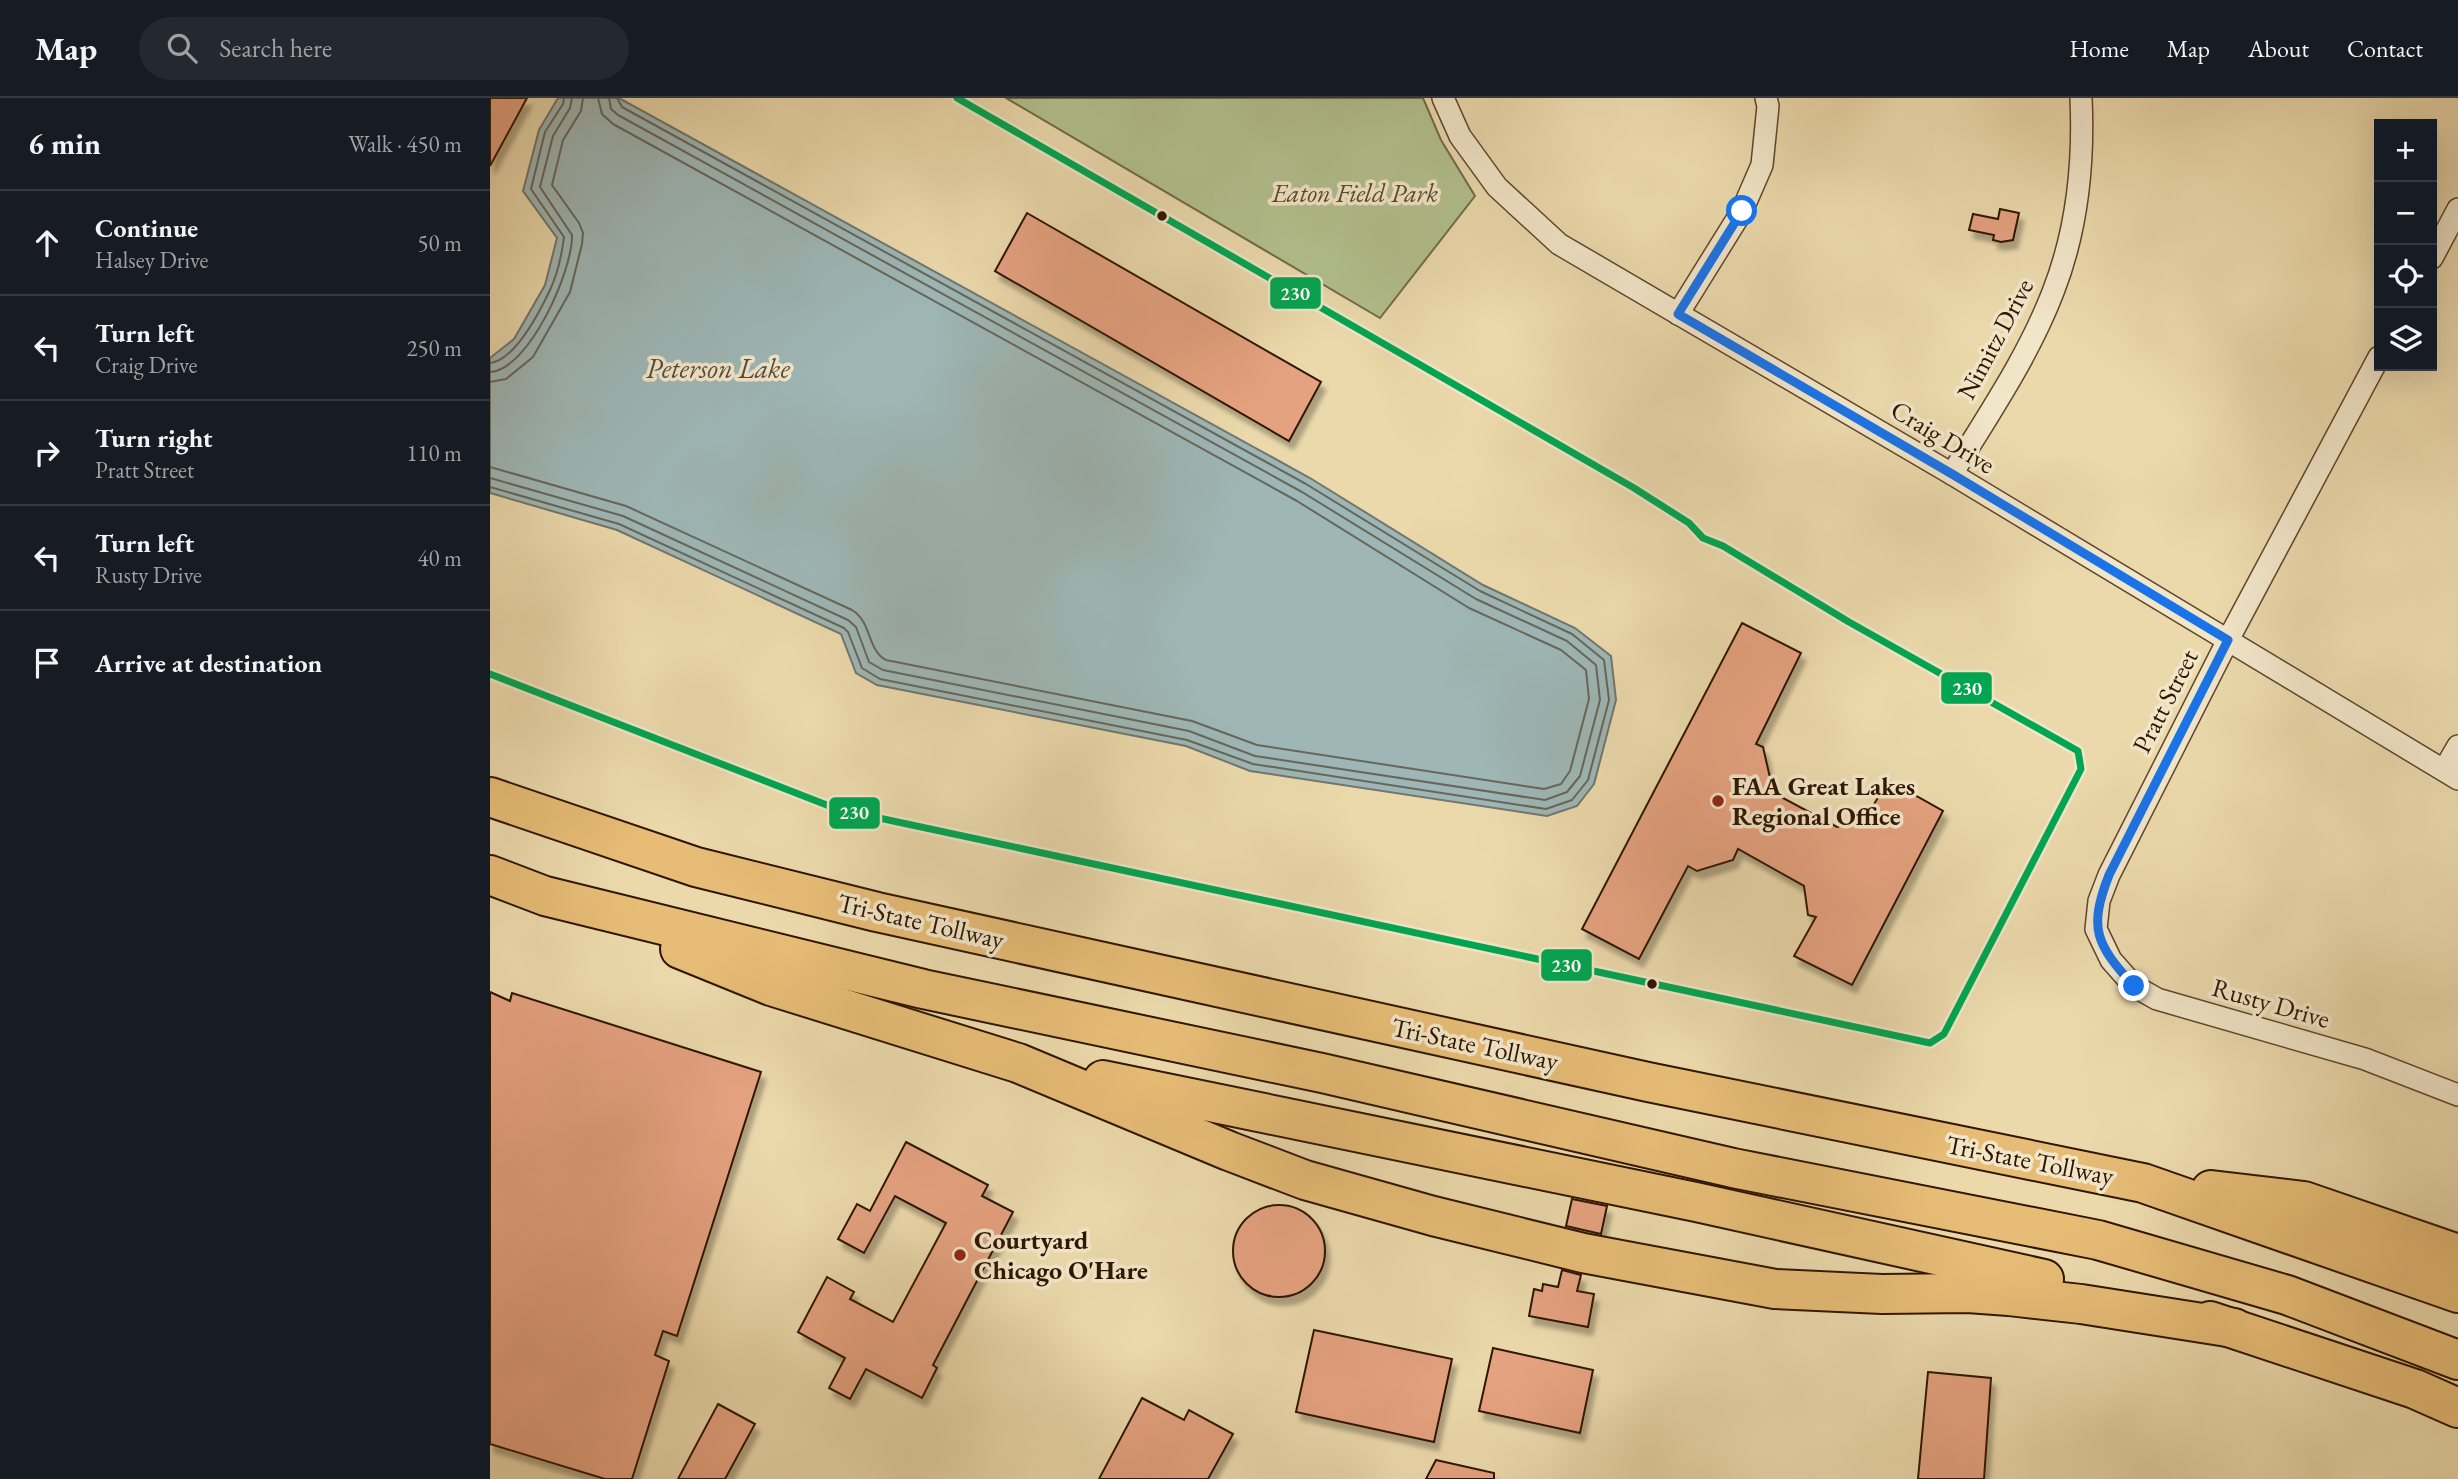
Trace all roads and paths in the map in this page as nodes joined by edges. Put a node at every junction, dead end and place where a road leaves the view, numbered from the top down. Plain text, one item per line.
1 (1443, 98) edge
2 (1766, 98) edge
3 (2081, 98) edge
4 (2458, 209) edge
5 (2437, 249) edge
6 (1678, 314) junction
7 (2374, 366) edge
8 (1952, 474) junction
9 (2228, 640) junction
10 (2458, 746) edge
11 (2451, 774) edge
12 (490, 797) edge
13 (490, 875) edge
14 (545, 895) junction
15 (2096, 929) joint
16 (1018, 1063) junction
17 (2458, 1095) edge
18 (2143, 1182) junction
19 (2458, 1254) edge
20 (2458, 1293) edge
21 (2234, 1328) junction
22 (2458, 1360) edge
23 (2458, 1408) edge

1 - 6 street, Craig Drive
2 - 6 street
3 - 8 street, Nimitz Drive
4 - 5 street
6 - 8 street, Craig Drive
7 - 9 street, Pratt Street
8 - 9 street, Craig Drive
9 - 11 street, Craig Drive
9 - 15 street, Pratt Street
10 - 11 street
12 - 18 highway, Tri-State Tollway
13 - 14 highway
14 - 16 highway
14 - 22 highway
15 - 17 street, Rusty Drive
16 - 21 highway
16 - 21 highway
18 - 19 highway
18 - 20 highway, Tri-State Tollway
21 - 23 highway

